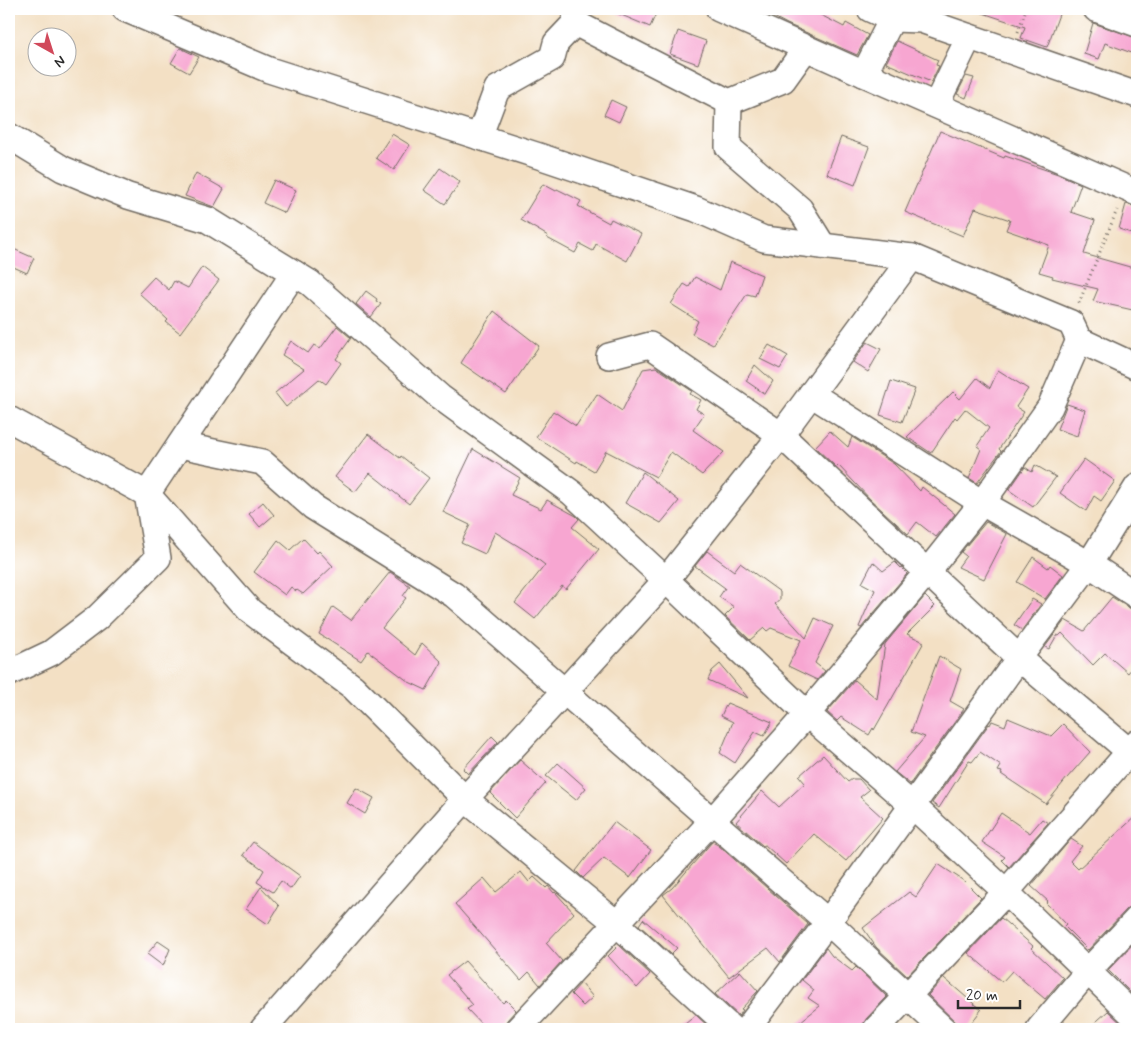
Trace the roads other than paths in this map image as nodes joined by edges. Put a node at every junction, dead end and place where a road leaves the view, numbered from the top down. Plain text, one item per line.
1 (125, 9) edge
2 (721, 9) edge
3 (1096, 9) edge
4 (881, 14) edge
5 (576, 16) edge
6 (1137, 24) edge
7 (969, 37) junction
8 (806, 48) junction
9 (864, 74) junction
10 (1137, 95) edge
11 (729, 102) junction
12 (936, 105) junction
13 (9, 136) edge
14 (479, 137) junction
15 (1132, 191) edge
16 (823, 246) junction
17 (912, 257) junction
18 (294, 274) junction
19 (1075, 331) junction
20 (609, 356) dead end
21 (1137, 367) edge
22 (811, 394) junction
23 (9, 419) edge
24 (781, 435) junction
25 (180, 445) junction
26 (1137, 488) edge
27 (147, 494) junction
28 (982, 503) junction
29 (1089, 564) junction
30 (928, 571) junction
31 (666, 580) junction
32 (1137, 596) edge
33 (1019, 658) junction
34 (9, 673) edge
35 (564, 692) junction
36 (807, 714) junction
37 (1135, 751) edge
38 (465, 799) junction
39 (913, 806) junction
40 (712, 820) junction
41 (1006, 892) junction
42 (1137, 919) edge
43 (828, 922) junction
44 (616, 923) junction
45 (1088, 971) junction
46 (907, 995) junction
47 (1137, 1019) edge
48 (263, 1029) edge
49 (518, 1029) edge
50 (732, 1029) edge
51 (747, 1029) edge
52 (876, 1029) edge
53 (943, 1029) edge
54 (1039, 1029) edge

1 - 14 street
2 - 8 street
3 - 6 street
4 - 7 street
4 - 9 street
5 - 11 street
5 - 14 street
7 - 10 street
7 - 12 street
8 - 9 street
8 - 11 street
9 - 12 street
11 - 16 street
12 - 15 street
13 - 18 street
14 - 16 street
16 - 17 street
17 - 19 street
17 - 22 street
18 - 25 street
18 - 31 street
19 - 21 street
19 - 28 street
20 - 24 street
22 - 24 street
22 - 28 street
23 - 27 street
24 - 30 street
24 - 31 street
25 - 27 street
25 - 35 street
26 - 29 street
27 - 34 street
27 - 38 street
28 - 29 street
28 - 30 street
29 - 32 street
29 - 33 street
30 - 33 street
30 - 36 street
31 - 35 street
31 - 36 street
33 - 37 street
33 - 39 street
35 - 38 street
35 - 40 street
36 - 39 street
36 - 40 street
37 - 41 street
38 - 44 street
38 - 48 street
39 - 41 street
39 - 43 street
40 - 43 street
40 - 44 street
41 - 45 street
41 - 46 street
42 - 45 street
43 - 46 street
43 - 51 street
44 - 49 street
44 - 50 street
45 - 47 street
45 - 54 street
46 - 52 street
46 - 53 street

